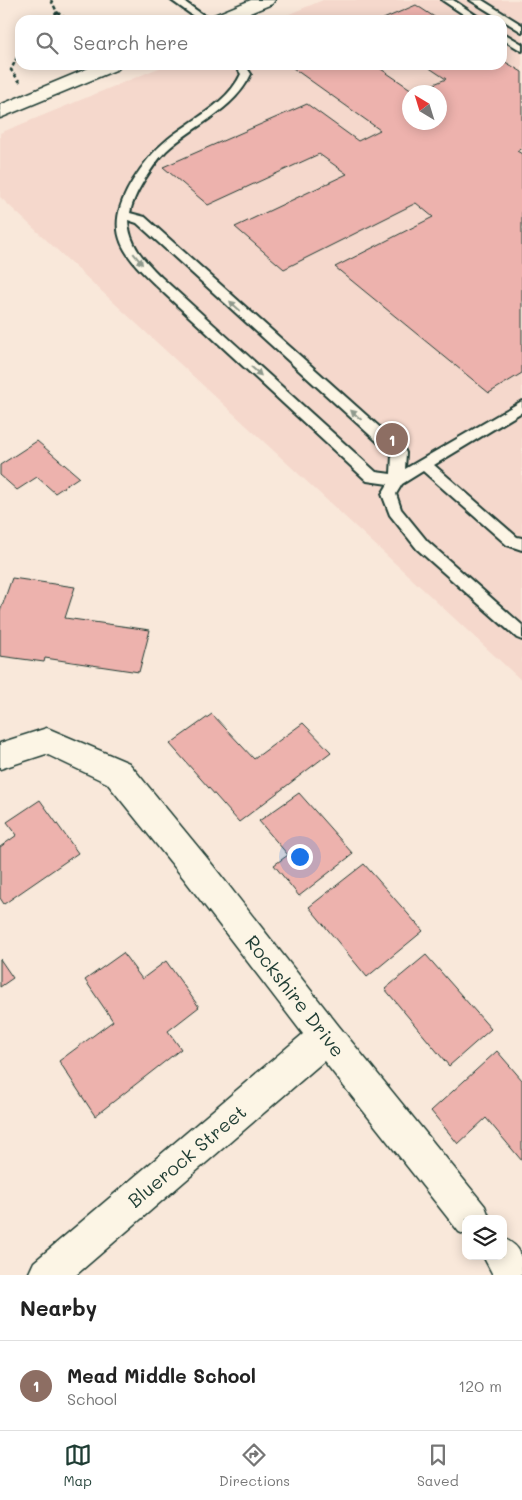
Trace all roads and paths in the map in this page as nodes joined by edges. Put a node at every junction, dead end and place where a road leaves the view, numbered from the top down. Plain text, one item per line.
1 (51, 0) edge
2 (176, 0) edge
3 (266, 0) edge
4 (447, 0) edge
5 (475, 0) edge
6 (58, 12) junction
7 (55, 15) edge
8 (61, 15) edge
9 (198, 15) edge
10 (230, 15) edge
11 (470, 15) edge
12 (499, 15) edge
13 (507, 20) edge
14 (522, 29) edge
15 (507, 38) edge
16 (522, 48) edge
17 (15, 62) edge
18 (100, 70) edge
19 (243, 70) edge
20 (38, 96) junction
21 (0, 112) edge
22 (122, 215) junction
23 (522, 406) edge
24 (424, 464) junction
25 (397, 480) junction
26 (522, 544) edge
27 (522, 634) edge
28 (0, 756) edge
29 (326, 1037) junction
30 (469, 1215) edge
31 (505, 1260) edge
32 (47, 1275) edge
33 (517, 1275) edge

1 - 6 path
2 - 9 lane
3 - 10 street
4 - 11 lane
5 - 12 lane
6 - 7 path
6 - 8 path
13 - 14 lane
15 - 16 lane
17 - 20 path
18 - 20 street
19 - 22 lane
20 - 21 street
22 -> 25 lane
25 -> 22 lane
23 - 24 lane
24 - 25 lane
24 - 26 lane
25 - 27 lane
28 - 29 street, Rockshire Drive
29 - 30 street, Rockshire Drive
29 - 32 street, Bluerock Street
31 - 33 street

